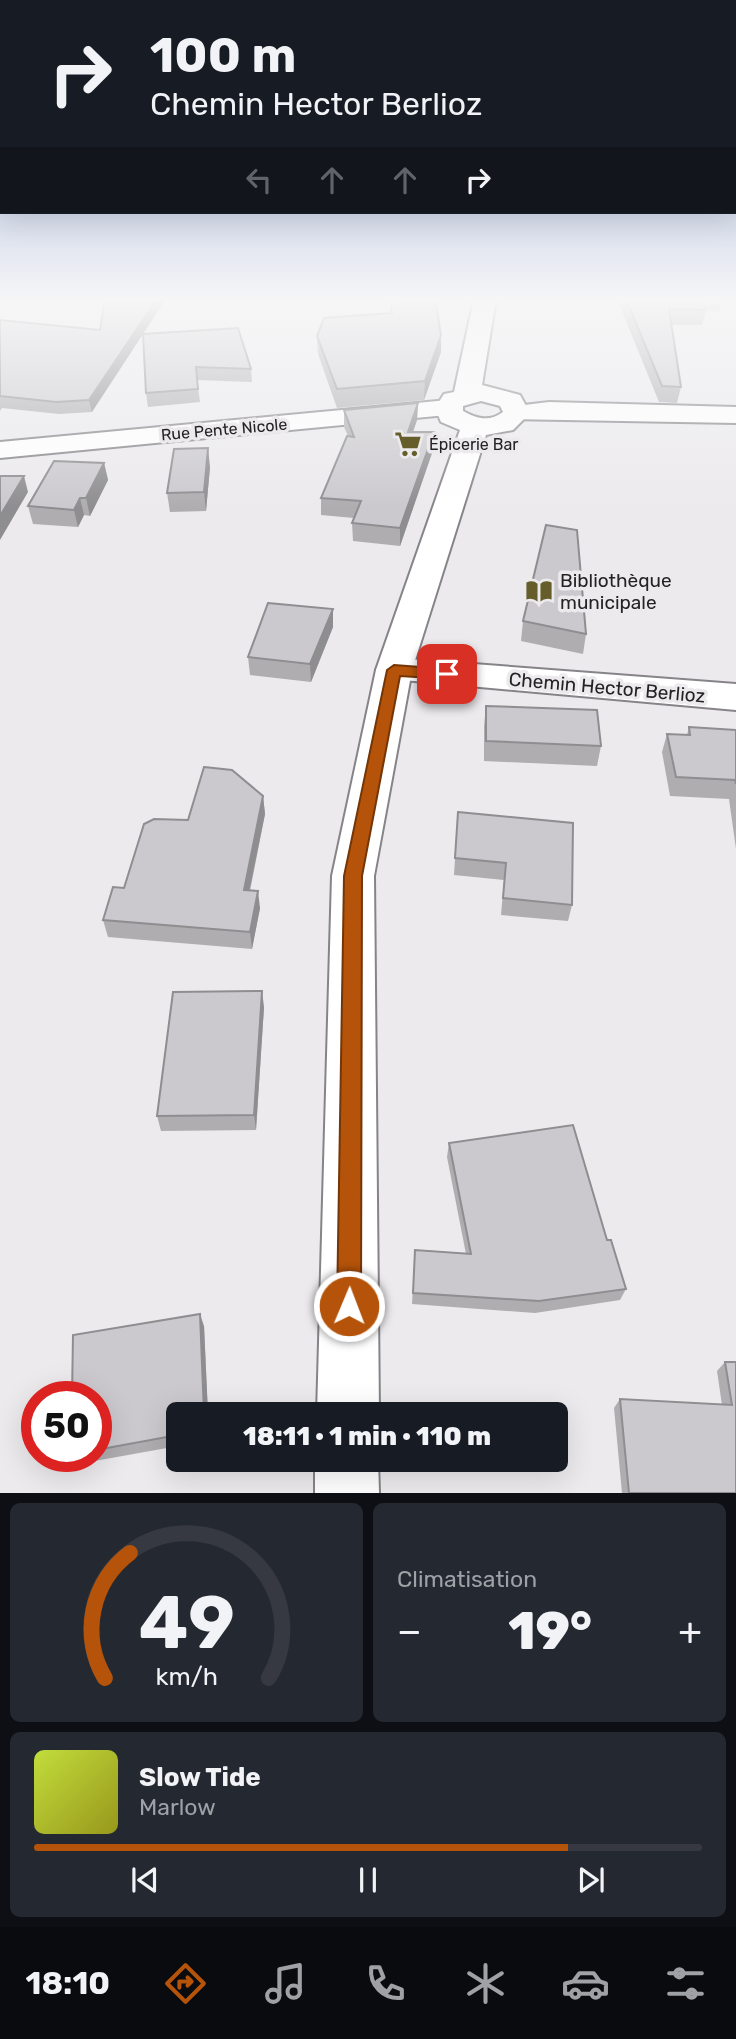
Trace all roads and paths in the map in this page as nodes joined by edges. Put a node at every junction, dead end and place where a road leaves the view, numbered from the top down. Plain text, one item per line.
1 (472, 369) edge
2 (464, 410) junction
3 (736, 415) edge
4 (0, 450) edge
5 (394, 670) junction
6 (736, 697) edge
7 (348, 1402) edge
8 (347, 1472) edge
9 (347, 1493) edge

1 - 2 main road
2 - 3 main road, Rue Pente Nicole
2 - 4 main road, Rue Pente Nicole
2 - 5 main road
5 - 6 main road, Chemin Hector Berlioz
5 - 7 main road
8 - 9 main road

